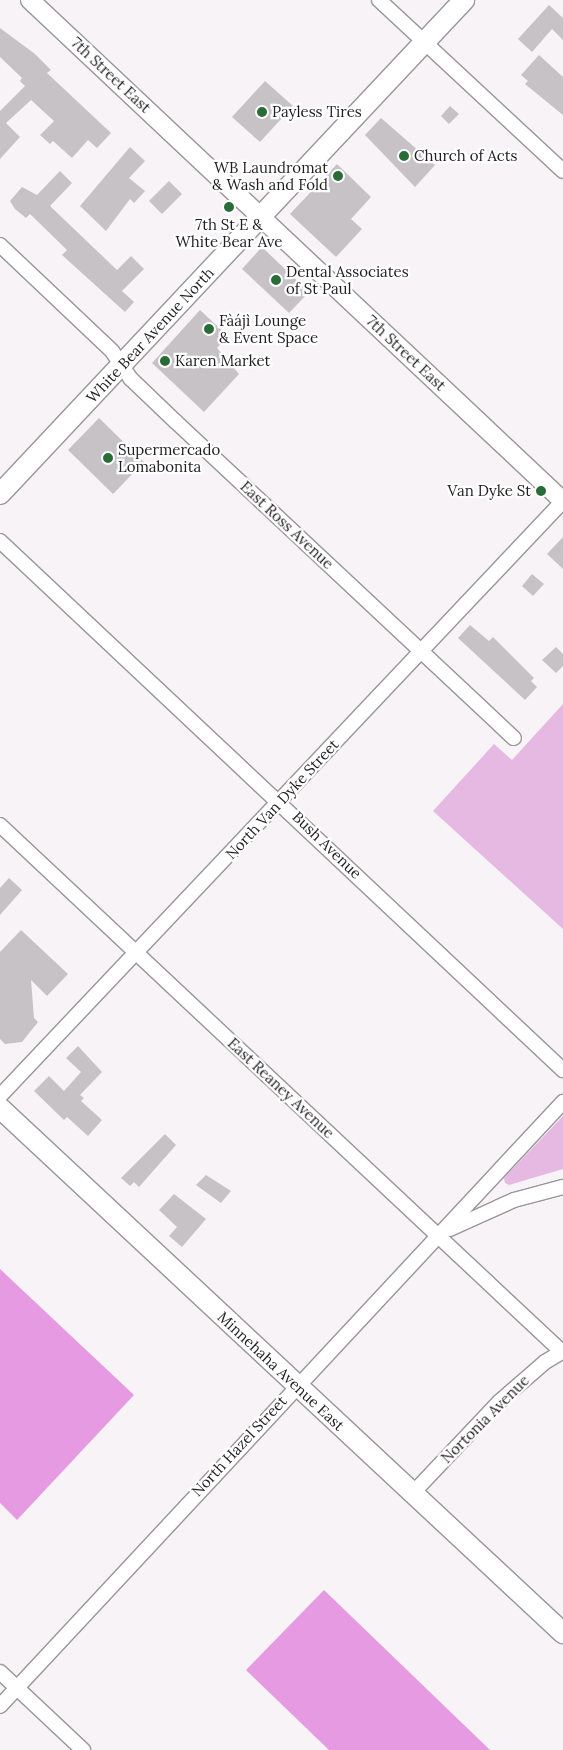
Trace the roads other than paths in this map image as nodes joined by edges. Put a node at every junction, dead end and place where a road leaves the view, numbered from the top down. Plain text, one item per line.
1 (30, 0) edge
2 (379, 0) edge
3 (464, 0) edge
4 (424, 43) junction
5 (563, 171) edge
6 (260, 215) junction
7 (0, 245) edge
8 (122, 365) junction
9 (0, 494) edge
10 (563, 501) edge
11 (0, 541) edge
12 (423, 651) junction
13 (514, 738) dead end
14 (280, 801) junction
15 (0, 825) edge
16 (136, 953) junction
17 (563, 1070) edge
18 (0, 1096) edge
19 (563, 1102) edge
20 (0, 1108) edge
21 (563, 1187) edge
22 (438, 1235) junction
23 (563, 1351) edge
24 (296, 1385) junction
25 (412, 1494) junction
26 (563, 1633) edge
27 (0, 1672) edge
28 (17, 1688) junction
29 (0, 1706) edge
30 (83, 1750) edge

1 - 6 street, 7th Street East
2 - 4 street
3 - 4 main road, White Bear Avenue North
4 - 5 street
4 - 6 main road, White Bear Avenue North
6 - 8 main road, White Bear Avenue North
6 - 10 street, 7th Street East
7 - 8 street, East Ross Avenue
8 - 9 main road, White Bear Avenue North
8 - 12 street, East Ross Avenue
10 - 12 street, North Van Dyke Street
11 - 14 street, Bush Avenue
12 - 13 street, East Ross Avenue
12 - 14 street, North Van Dyke Street
14 - 16 street, North Van Dyke Street
14 - 17 street, Bush Avenue
15 - 16 street, East Reaney Avenue
16 - 18 street, North Van Dyke Street
16 - 22 street, East Reaney Avenue
19 - 22 street, North Hazel Street
20 - 24 main road, Minnehaha Avenue East
21 - 22 street
22 - 23 street, East Reaney Avenue
22 - 24 street, North Hazel Street
23 - 25 street, Nortonia Avenue
24 - 25 main road, Minnehaha Avenue East
24 - 28 street, North Hazel Street
25 - 26 main road, Minnehaha Avenue East
27 - 28 street
28 - 29 street, North Hazel Street
28 - 30 street

